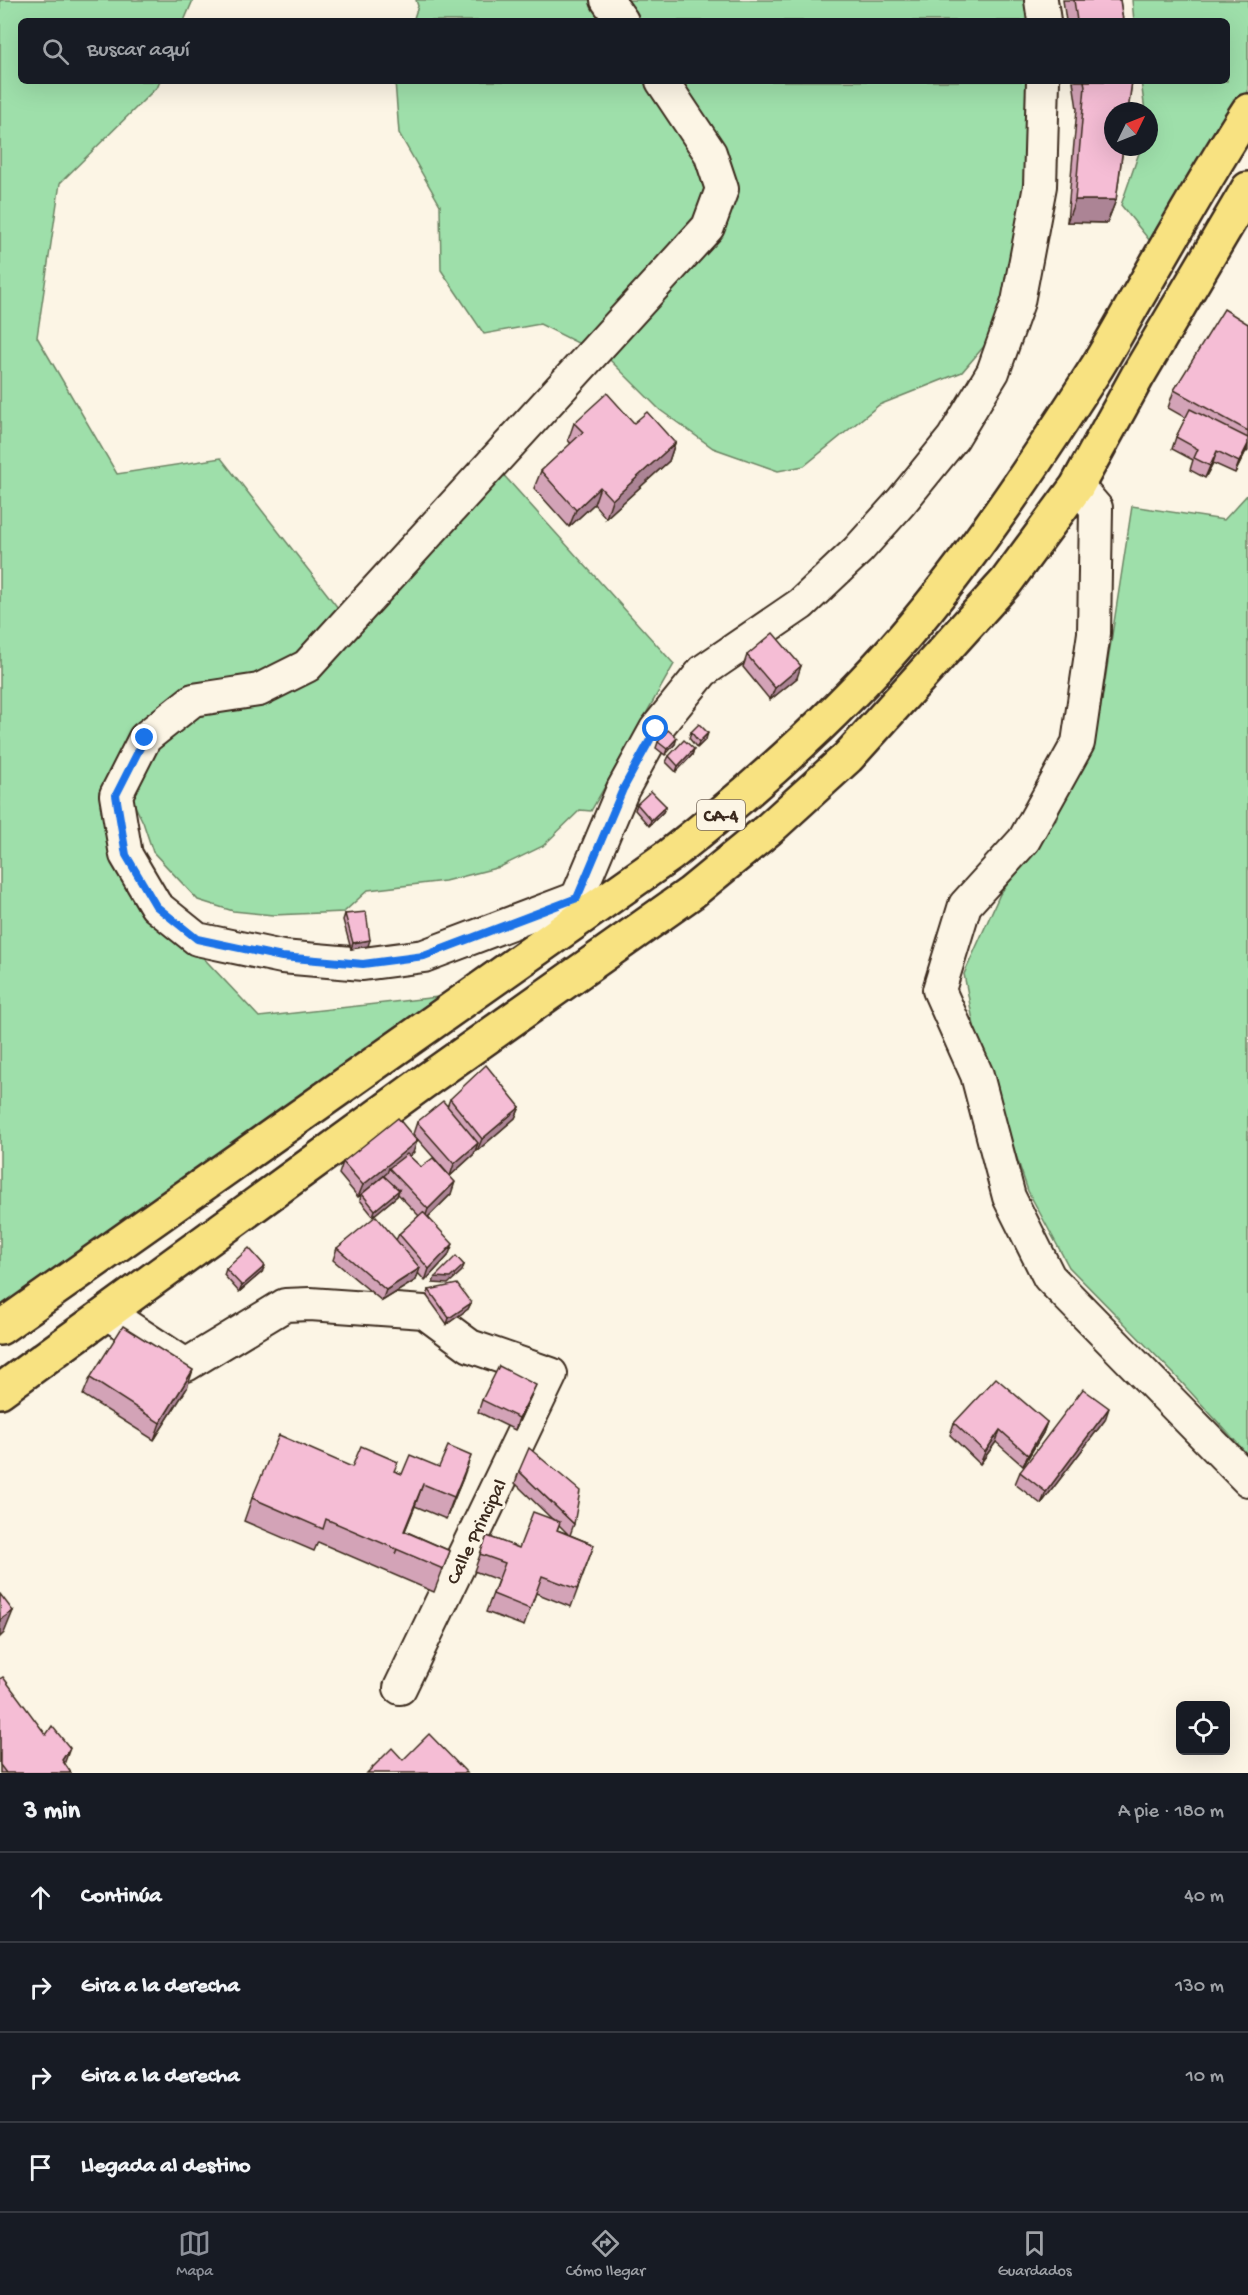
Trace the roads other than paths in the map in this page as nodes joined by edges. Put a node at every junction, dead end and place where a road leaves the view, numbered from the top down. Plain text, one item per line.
1 (608, 0) edge
2 (1041, 0) edge
3 (620, 18) edge
4 (1044, 18) edge
5 (664, 84) edge
6 (1043, 84) edge
7 (1248, 111) edge
8 (1248, 189) edge
9 (1077, 486) junction
10 (587, 902) junction
11 (106, 1313) junction
12 (0, 1328) edge
13 (0, 1391) edge
14 (1248, 1480) edge
15 (400, 1688) dead end

1 - 3 street
2 - 4 street
5 - 10 street
6 - 10 street
7 - 10 highway, CA-4
8 - 9 highway, CA-4
9 - 11 highway, CA-4
9 - 14 street
10 - 12 highway, CA-4
11 - 13 highway, CA-4
11 - 15 street, Calle Principal

